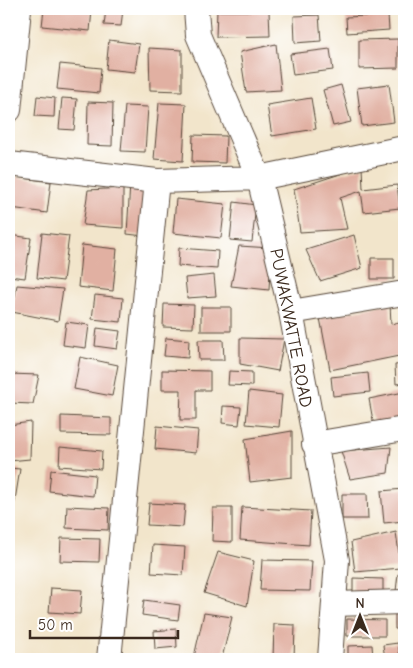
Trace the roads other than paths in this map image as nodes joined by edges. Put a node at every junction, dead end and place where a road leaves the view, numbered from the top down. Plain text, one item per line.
1 (19, 9) edge
2 (196, 9) edge
3 (9, 110) edge
4 (404, 148) edge
5 (9, 164) edge
6 (259, 178) junction
7 (157, 181) junction
8 (404, 293) edge
9 (291, 312) junction
10 (404, 429) edge
11 (314, 444) junction
12 (404, 602) edge
13 (334, 604) junction
14 (109, 659) edge
15 (330, 659) edge

1 - 3 street
2 - 6 street, PUWAKWATTE ROAD
4 - 6 street
5 - 7 street
6 - 7 street
6 - 9 street, PUWAKWATTE ROAD
7 - 14 street
8 - 9 street
9 - 11 street, PUWAKWATTE ROAD
10 - 11 street
11 - 13 street, PUWAKWATTE ROAD
12 - 13 street
13 - 15 street, PUWAKWATTE ROAD

